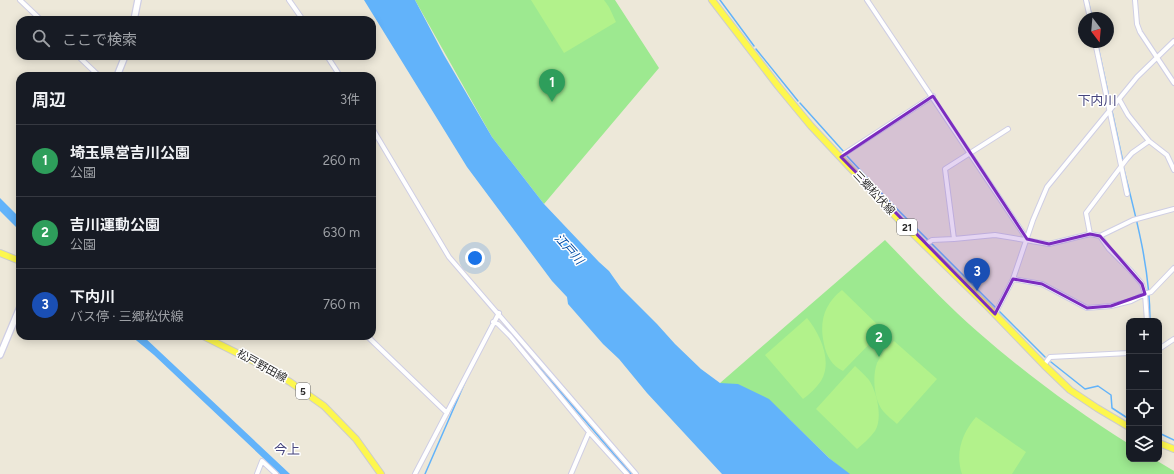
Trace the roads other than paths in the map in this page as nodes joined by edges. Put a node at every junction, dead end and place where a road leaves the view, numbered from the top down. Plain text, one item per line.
1 (20, 0) edge
2 (138, 0) edge
3 (289, 0) edge
4 (712, 0) edge
5 (867, 0) edge
6 (1086, 0) edge
7 (1135, 0) edge
8 (1089, 12) edge
9 (37, 16) edge
10 (135, 16) edge
11 (300, 16) edge
12 (1174, 41) edge
13 (1096, 48) edge
14 (1157, 58) junction
15 (82, 60) edge
16 (123, 60) edge
17 (330, 60) edge
18 (95, 72) edge
19 (119, 72) edge
20 (337, 72) edge
21 (1174, 83) edge
22 (933, 96) junction
23 (1120, 99) junction
24 (1108, 111) junction
25 (1008, 129) dead end
26 (376, 135) edge
27 (1148, 142) junction
28 (970, 153) junction
29 (841, 157) junction
30 (1120, 167) junction
31 (1174, 170) edge
32 (1126, 194) dead end
33 (1173, 211) edge
34 (1090, 234) junction
35 (1100, 236) junction
36 (954, 239) junction
37 (1027, 239) junction
38 (926, 244) junction
39 (0, 253) edge
40 (16, 259) edge
41 (1174, 268) edge
42 (1013, 279) junction
43 (1145, 294) junction
44 (997, 310) junction
45 (499, 313) junction
46 (16, 317) edge
47 (1147, 318) edge
48 (493, 322) junction
49 (1174, 339) edge
50 (211, 340) edge
51 (371, 340) edge
52 (1162, 347) edge
53 (1126, 353) edge
54 (0, 355) edge
55 (1044, 365) junction
56 (446, 413) junction
57 (1127, 426) edge
58 (589, 432) junction
59 (1162, 444) edge
60 (1174, 449) edge
61 (257, 474) edge
62 (276, 474) edge
63 (381, 474) edge
64 (415, 474) edge
65 (571, 474) edge
66 (627, 474) edge
67 (636, 474) edge

1 - 9 street
2 - 10 street
3 - 11 street
4 - 29 main road, 三郷松伏線 / 21
5 - 22 street
6 - 8 street
7 - 14 street
12 - 14 street
13 - 24 street
14 - 21 street
14 - 23 street
15 - 18 street
16 - 19 street
17 - 20 street
22 - 28 street
22 - 29 street
23 - 24 street
23 - 27 street
24 - 30 street
24 - 37 street
25 - 28 street
26 - 45 street
27 - 30 street
27 - 31 street
28 - 36 street
28 - 37 street
29 - 38 main road, 三郷松伏線 / 21
30 - 32 street
30 - 34 street
33 - 35 street
34 - 35 street
34 - 37 street
35 - 43 street
36 - 37 street
36 - 38 street
37 - 42 street
38 - 44 main road, 三郷松伏線 / 21
39 - 40 main road
41 - 43 street
42 - 43 street
42 - 44 street
43 - 47 street
44 - 55 main road, 三郷松伏線 / 21
45 - 48 street
45 - 67 street
46 - 54 street
48 - 56 street
48 - 58 street
49 - 52 street
50 - 63 main road, 松戸野田線 / 5
51 - 56 street
53 - 55 street
55 - 57 main road, 三郷松伏線 / 21
56 - 64 street
58 - 65 street
58 - 66 street
59 - 60 main road
61 - 62 street

